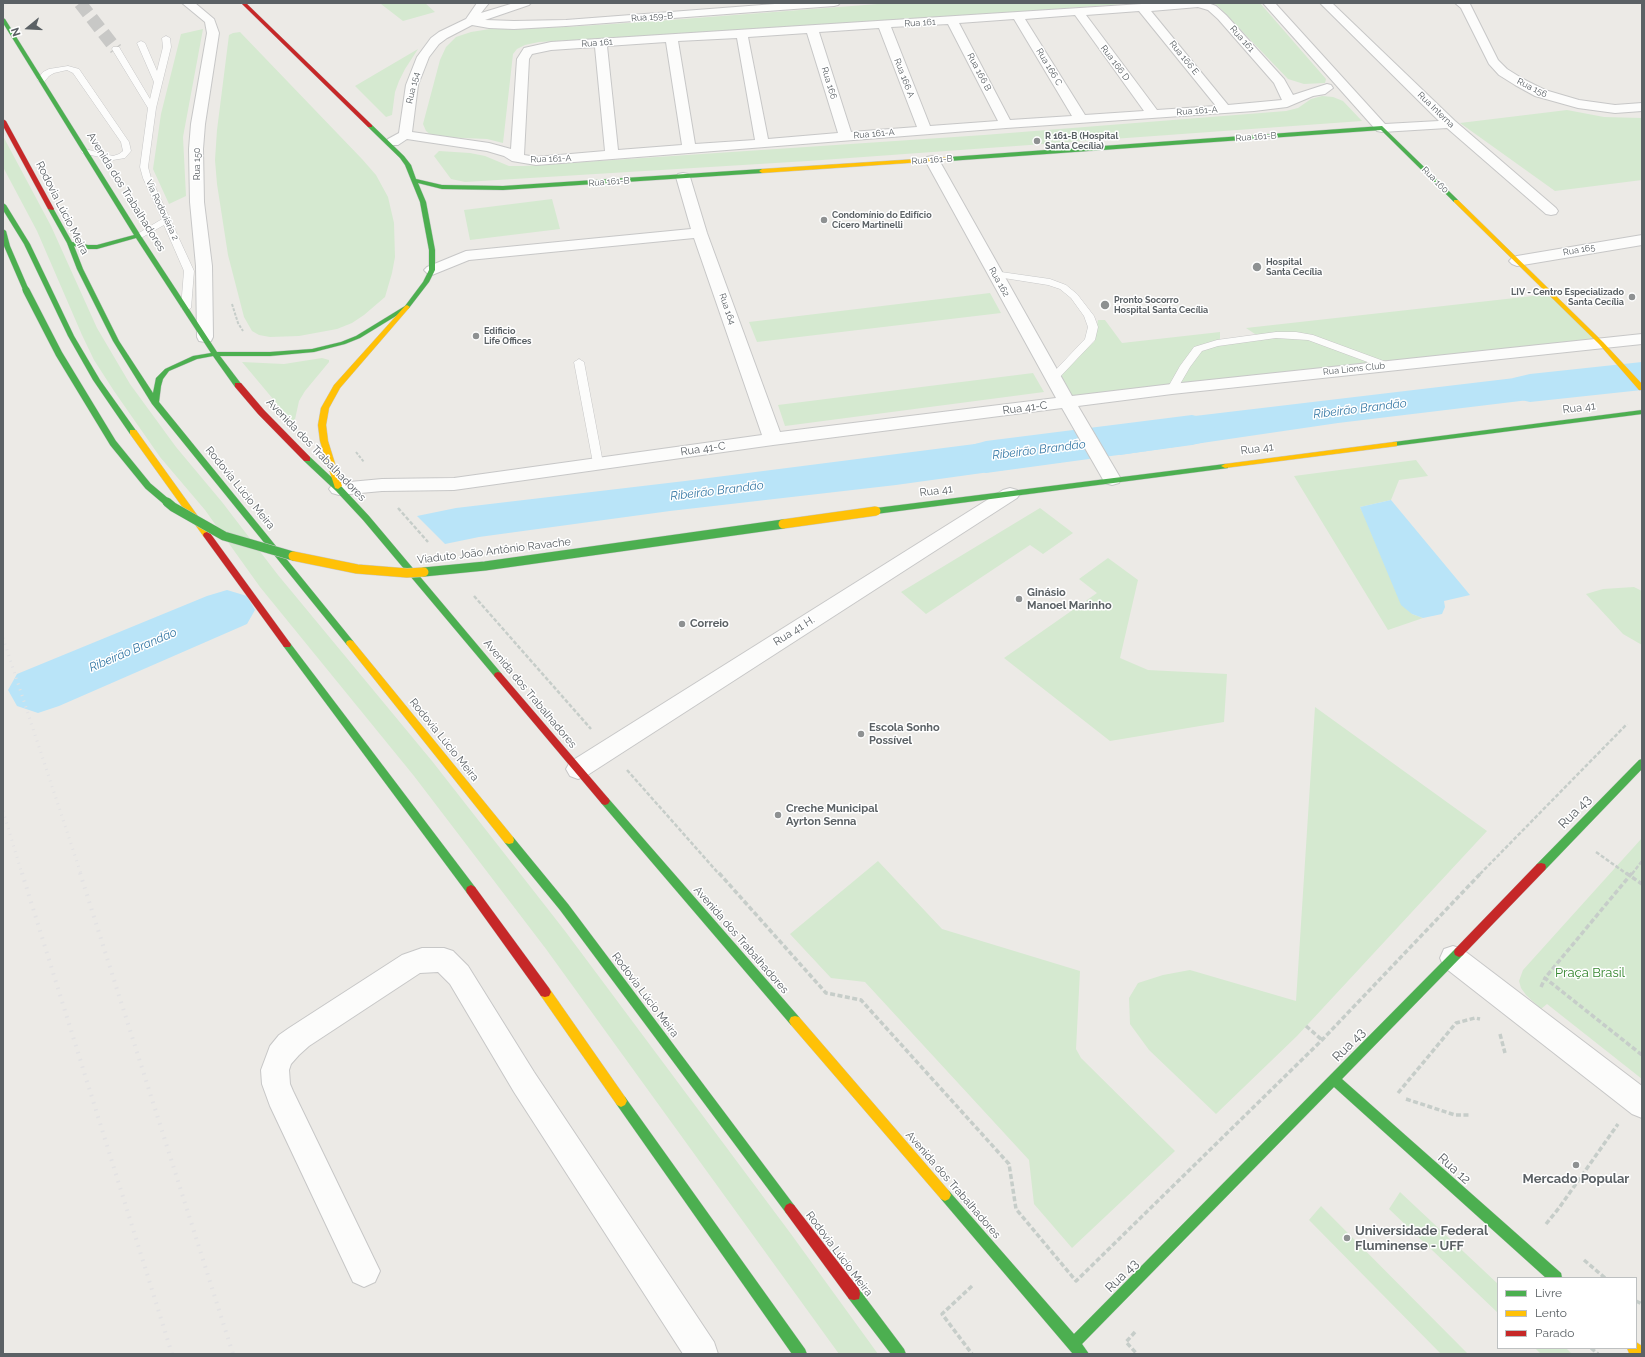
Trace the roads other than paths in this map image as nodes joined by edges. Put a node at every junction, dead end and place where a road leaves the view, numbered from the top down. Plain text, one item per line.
1 (188, 3) edge
2 (243, 3) edge
3 (483, 3) edge
4 (525, 3) edge
5 (834, 3) edge
6 (1269, 3) edge
7 (1326, 3) edge
8 (1462, 3) edge
9 (773, 5) edge
10 (1142, 7) junction
11 (1078, 12) junction
12 (1018, 17) junction
13 (3, 19) edge
14 (470, 21) junction
15 (952, 21) junction
16 (884, 25) junction
17 (812, 30) junction
18 (742, 34) junction
19 (166, 38) dead end
20 (672, 38) junction
21 (600, 42) junction
22 (141, 43) dead end
23 (116, 49) tunnel mouth
24 (41, 80) junction
25 (158, 82) junction
26 (1280, 82) junction
27 (1327, 88) junction
28 (1343, 88) junction
29 (1289, 101) junction
30 (1642, 107) edge
31 (152, 108) junction
32 (1225, 109) junction
33 (1153, 114) junction
34 (1080, 118) junction
35 (3, 121) edge
36 (1006, 124) junction
37 (1450, 124) junction
38 (1382, 128) junction
39 (925, 130) junction
40 (405, 135) junction
41 (846, 136) junction
42 (762, 143) junction
43 (389, 145) junction
44 (689, 149) junction
45 (85, 151) junction
46 (612, 154) junction
47 (517, 158) junction
48 (932, 160) junction
49 (683, 177) junction
50 (415, 180) junction
51 (3, 205) edge
52 (1551, 211) dead end
53 (166, 220) junction
54 (3, 231) edge
55 (700, 233) junction
56 (138, 236) junction
57 (1642, 240) edge
58 (70, 243) junction
59 (1517, 261) junction
60 (432, 270) junction
61 (994, 274) junction
62 (407, 307) junction
63 (186, 308) junction
64 (205, 337) junction
65 (1642, 339) edge
66 (1604, 347) junction
67 (215, 354) junction
68 (579, 362) dead end
69 (1385, 365) junction
70 (1053, 378) junction
71 (1172, 388) junction
72 (1642, 388) edge
73 (155, 402) junction
74 (1067, 402) junction
75 (1642, 412) edge
76 (773, 439) junction
77 (598, 463) junction
78 (1108, 473) junction
79 (335, 485) junction
80 (1010, 494) junction
81 (876, 511) joint
82 (1642, 763) edge
83 (578, 769) junction
84 (1453, 958) junction
85 (1334, 1079) junction
86 (1642, 1104) edge
87 (364, 1271) dead end
88 (1555, 1277) edge
89 (1071, 1351) edge
90 (702, 1354) edge
91 (800, 1354) edge
92 (899, 1354) edge

1 - 64 street, Rua 150
2 - 43 main road
3 - 14 street, Rua 154
4 - 14 street
5 - 9 street, Rua 159-B
6 - 28 street, Rua 160
7 - 37 street, Rua Interna
8 - 30 street, Rua 156
9 - 14 street, Rua 159-B
10 - 11 street, Rua 161
10 - 26 street, Rua 161
10 - 32 street, Rua 166 E
11 - 12 street, Rua 161
11 - 33 street, Rua 166 D
12 - 15 street, Rua 161
12 - 34 street, Rua 166 C
13 - 24 main road, Avenida dos Trabalhadores
14 - 40 street, Rua 154
15 - 16 street, Rua 161
15 - 36 street, Rua 166 B
16 - 17 street, Rua 161
16 - 39 street, Rua 166 A
17 - 18 street, Rua 161
17 - 41 street, Rua 166
18 - 20 street, Rua 161
18 - 42 street
19 - 25 lane, Via Rodoviária 2
20 - 21 street, Rua 161
20 - 44 street
21 - 46 street
21 - 47 street, Rua 161
22 - 25 lane
23 - 31 lane
24 - 45 main road, Avenida dos Trabalhadores
24 - 45 lane
25 - 31 lane, Via Rodoviária 2
26 - 27 street
26 - 29 street, Rua 161
27 - 28 street, Rua 161-A
27 - 29 street, Rua 161-A
28 - 38 street, Rua 160
29 - 32 street, Rua 161-A
31 - 53 lane, Via Rodoviária 2
32 - 33 street, Rua 161-A
33 - 34 street, Rua 161-A
34 - 36 street, Rua 161-A
35 - 58 main road, Rodovia Lúcio Meira
36 - 39 street, Rua 161-A
37 - 38 street, Rua 161-B
37 - 52 street, Rua Interna
38 - 48 main road, Rua 161-B
38 - 59 main road, Rua 160
39 - 41 street, Rua 161-A
40 - 43 street
40 - 47 street, Rua 161-A
41 - 42 street, Rua 161-A
42 - 44 street, Rua 161-A
43 - 50 main road
44 - 46 street, Rua 161-A
45 - 56 main road, Avenida dos Trabalhadores
46 - 47 street, Rua 161-A
48 - 49 main road, Rua 161-B
48 - 61 street, Rua 162
49 - 50 main road, Rua 161-B
49 - 55 street, Rua 164
50 - 60 main road
51 - 91 main road
53 - 56 lane
53 - 63 lane, Via Rodoviária 2
54 - 81 main road, Viaduto João Antônio Ravache, bridge
55 - 60 street
55 - 76 street, Rua 164
56 - 58 main road
56 - 63 main road, Avenida dos Trabalhadores
57 - 59 street, Rua 165
58 - 73 main road, Rodovia Lúcio Meira
59 - 66 main road, Rua 160
60 - 62 main road
61 - 70 street, Rua 162
61 - 70 lane
62 - 67 main road
62 - 79 main road
63 - 64 main road, Avenida dos Trabalhadores
64 - 67 main road, Avenida dos Trabalhadores
65 - 66 street, Rua Lions Club
66 - 69 street, Rua Lions Club
66 - 72 main road
67 - 73 main road
67 - 79 main road, Avenida dos Trabalhadores
68 - 77 lane
69 - 71 street, Rua Lions Club
69 - 71 lane
70 - 74 street, Rua 162
71 - 74 street, Rua Lions Club
73 - 92 main road, Rodovia Lúcio Meira, bridge
74 - 76 street, Rua 41-C
74 - 78 street, Rua 162
75 - 78 main road, Rua 41
76 - 77 street, Rua 41-C
77 - 79 street, Rua 41-C
78 - 80 main road, Rua 41
79 - 83 main road, Avenida dos Trabalhadores
80 - 81 main road, Rua 41
80 - 83 street, Rua 41 H.
82 - 84 main road, Rua 43
83 - 89 main road, Avenida dos Trabalhadores
84 - 85 main road, Rua 43
84 - 86 street
85 - 88 main road, Rua 12
85 - 89 main road, Rua 43
87 - 90 street

